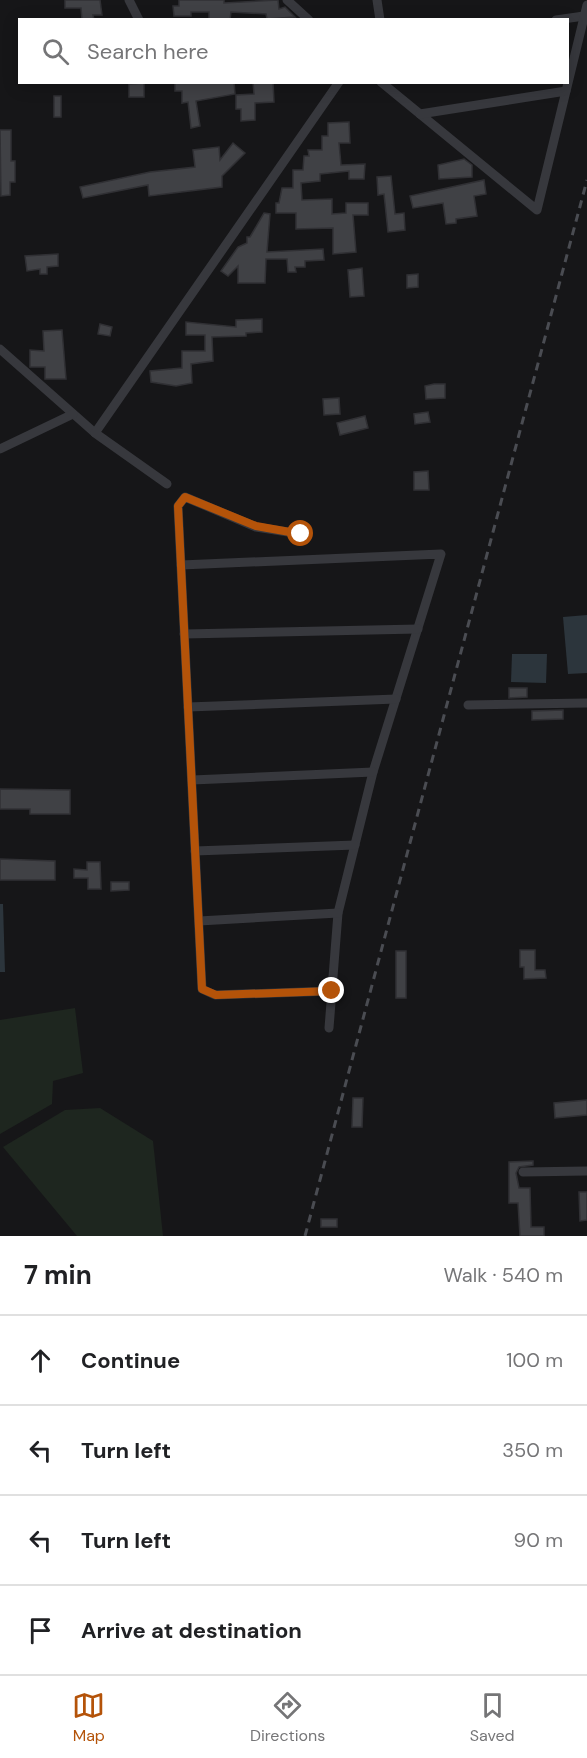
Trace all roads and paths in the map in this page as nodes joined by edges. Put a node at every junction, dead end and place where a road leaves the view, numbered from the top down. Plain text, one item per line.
1 (129, 0) edge
2 (287, 0) edge
3 (377, 0) edge
4 (587, 2) edge
5 (584, 16) junction
6 (138, 18) edge
7 (307, 18) edge
8 (380, 18) edge
9 (569, 18) edge
10 (569, 79) edge
11 (338, 84) edge
12 (568, 84) edge
13 (386, 85) edge
14 (566, 92) junction
15 (420, 114) junction
16 (0, 349) edge
17 (73, 414) junction
18 (95, 433) junction
19 (0, 449) edge
20 (167, 484) dead end
21 (301, 534) dead end
22 (181, 565) junction
23 (418, 629) junction
24 (184, 634) junction
25 (396, 699) junction
26 (587, 703) edge
27 (468, 705) dead end
28 (188, 707) junction
29 (373, 772) junction
30 (192, 780) junction
31 (355, 845) junction
32 (195, 851) junction
33 (338, 913) junction
34 (199, 921) junction
35 (332, 991) junction
36 (329, 1028) dead end
37 (587, 1171) edge
38 (523, 1172) dead end

1 - 6 street
2 - 7 street
3 - 8 street
4 - 5 street
5 - 9 street
5 - 10 street
11 - 18 street
12 - 14 street
13 - 15 street
14 - 15 street
14 - 15 street
16 - 17 street
17 - 18 street
17 - 19 street
18 - 20 street
21 - 22 street
22 - 23 street
22 - 24 street
23 - 24 street
23 - 25 street
24 - 28 street
25 - 28 street
25 - 29 street
26 - 27 street
28 - 30 street
29 - 30 street
29 - 31 street
30 - 32 street
31 - 32 street
31 - 33 street
32 - 34 street
33 - 34 street
33 - 35 street
34 - 35 street
35 - 36 street
37 - 38 street

